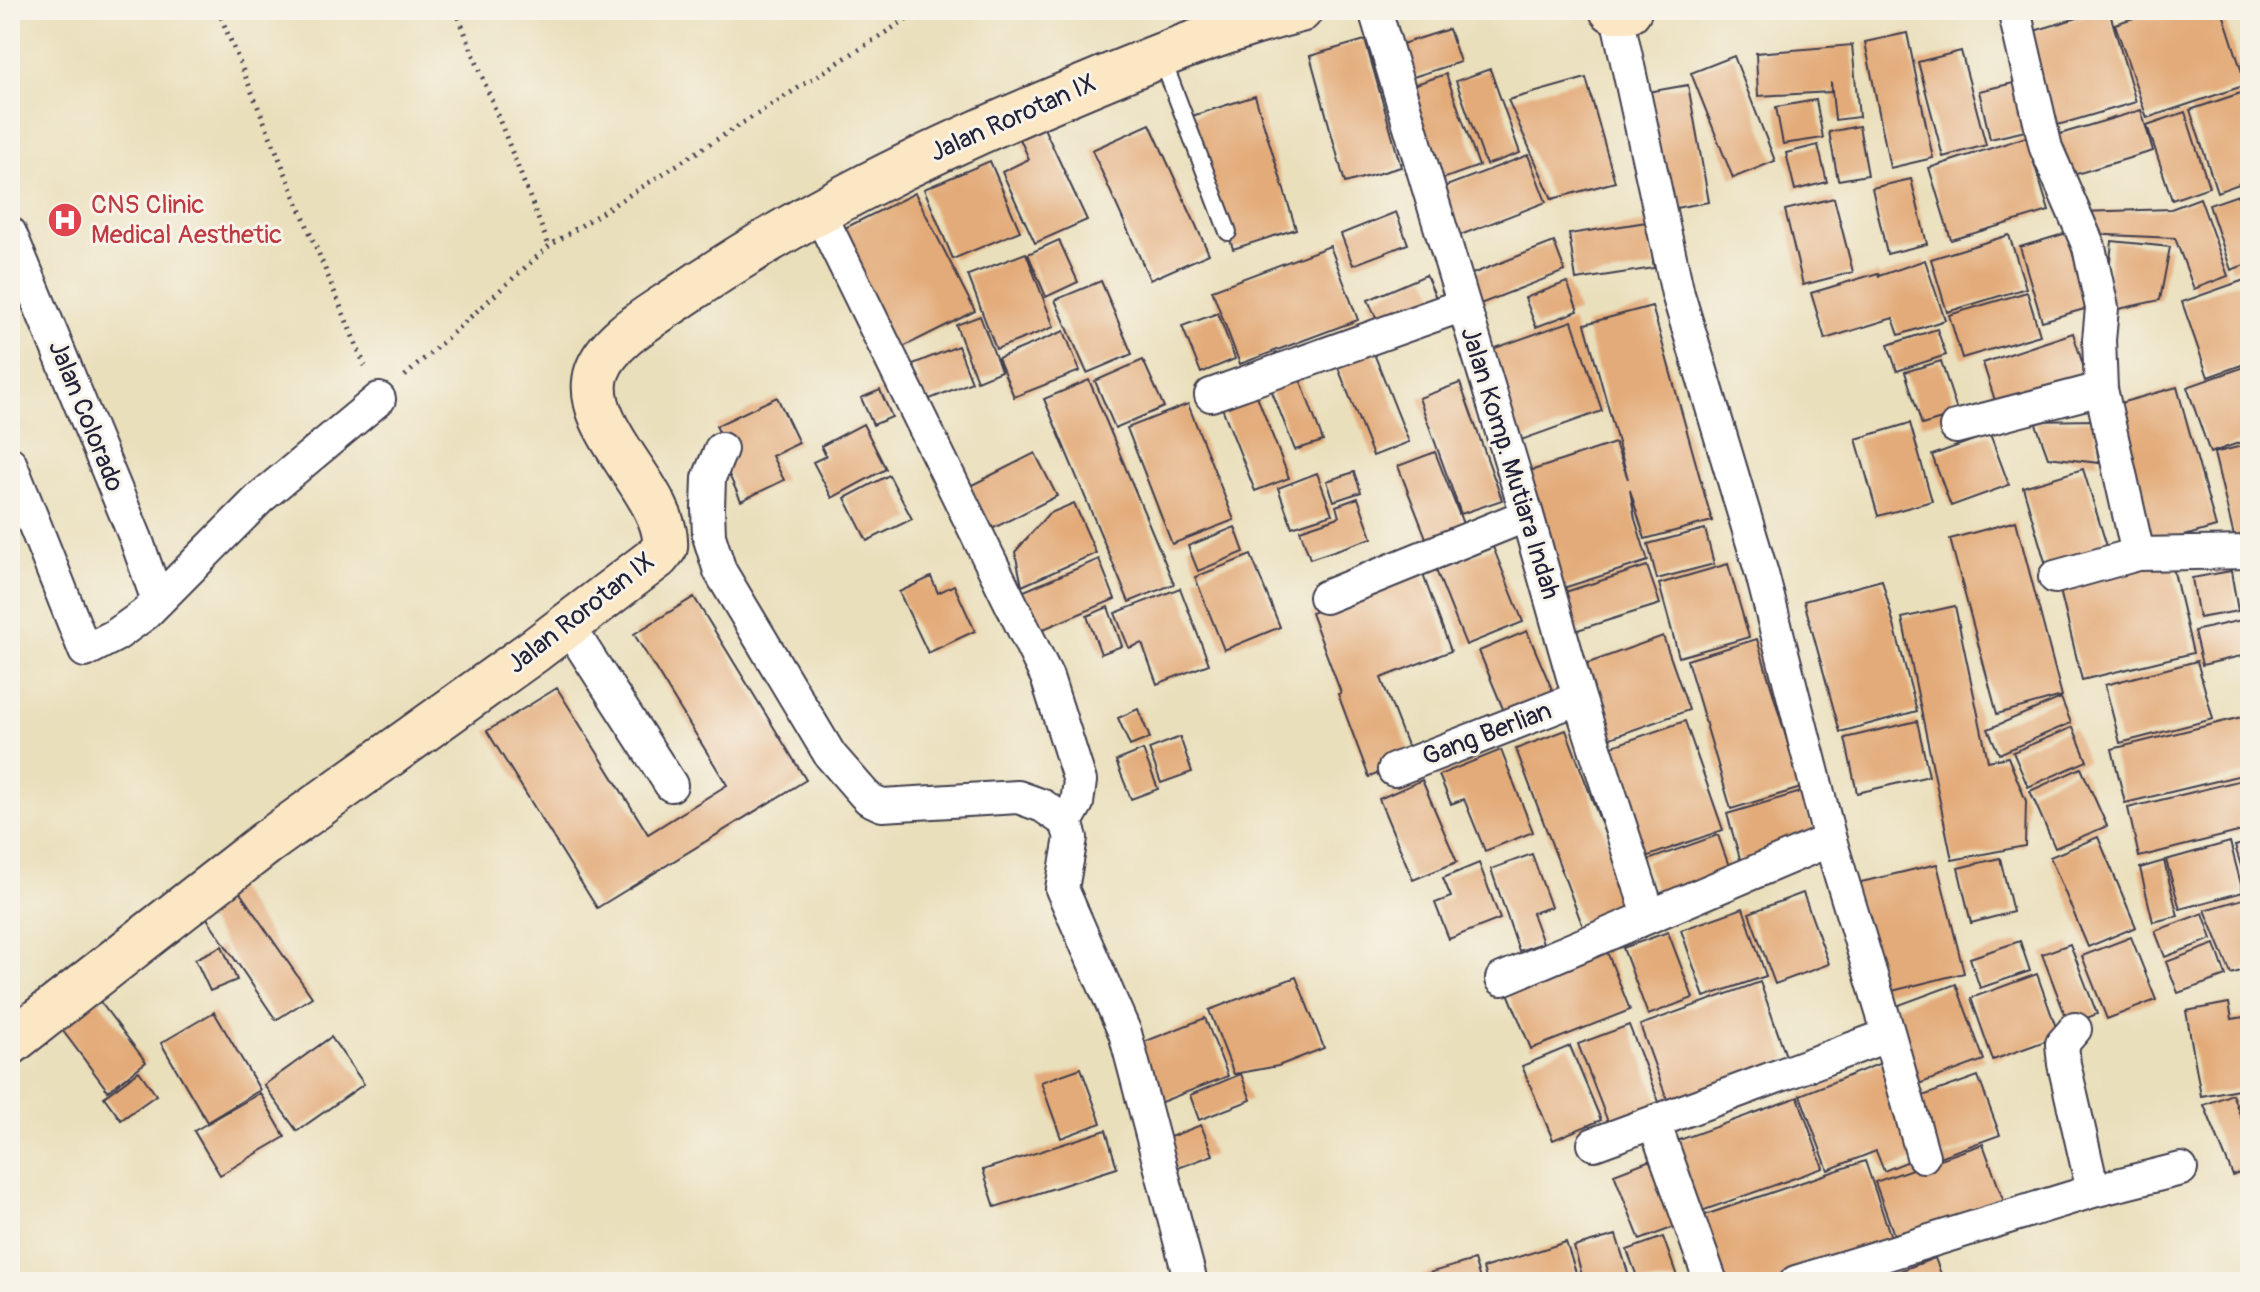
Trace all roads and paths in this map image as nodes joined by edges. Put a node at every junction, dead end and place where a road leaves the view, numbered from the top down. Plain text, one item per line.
1 (218, 10) edge
2 (456, 10) edge
3 (921, 10) edge
4 (1300, 10) edge
5 (1375, 10) edge
6 (1614, 10) edge
7 (1629, 10) edge
8 (2014, 10) edge
9 (1160, 55) junction
10 (818, 210) junction
11 (1228, 232) dead end
12 (10, 233) edge
13 (549, 246) junction
14 (1463, 305) junction
15 (2101, 389) junction
16 (1211, 395) dead end
17 (379, 399) junction
18 (1956, 427) dead end
19 (721, 449) dead end
20 (10, 463) edge
21 (1527, 515) junction
22 (2138, 554) junction
23 (2249, 557) edge
24 (2055, 577) dead end
25 (1325, 597) dead end
26 (158, 601) junction
27 (568, 625) junction
28 (1579, 698) junction
29 (1394, 770) dead end
30 (671, 785) dead end
31 (1066, 822) junction
32 (1830, 840) junction
33 (1649, 915) junction
34 (1502, 979) dead end
35 (2075, 1029) dead end
36 (1889, 1035) junction
37 (10, 1043) edge
38 (1654, 1122) junction
39 (1594, 1144) dead end
40 (1923, 1156) dead end
41 (2181, 1169) dead end
42 (2093, 1191) junction
43 (1191, 1282) edge
44 (1711, 1282) edge
45 (1796, 1282) edge

1 - 17 path
2 - 13 path
3 - 13 path
4 - 9 street, Jalan Rorotan IX
5 - 14 street, Jalan Komp. Mutiara Indah
6 - 7 street
6 - 32 street
8 - 15 street
9 - 10 street, Jalan Rorotan IX
9 - 11 lane
10 - 27 street, Jalan Rorotan IX
10 - 31 street
12 - 26 street, Jalan Colorado
13 - 17 path
14 - 16 street
14 - 21 street, Jalan Komp. Mutiara Indah
15 - 18 street
15 - 22 street
17 - 26 street
19 - 31 street
20 - 26 street
21 - 25 street
21 - 28 street, Jalan Komp. Mutiara Indah
22 - 23 street
22 - 24 street
27 - 30 street
27 - 37 street, Jalan Rorotan IX
28 - 29 street, Gang Berlian
28 - 33 street, Jalan Komp. Mutiara Indah
31 - 43 street
32 - 33 street
32 - 36 street
33 - 34 street
35 - 42 street
36 - 38 street
36 - 40 street
38 - 39 street
38 - 44 street
41 - 42 street
42 - 45 street

